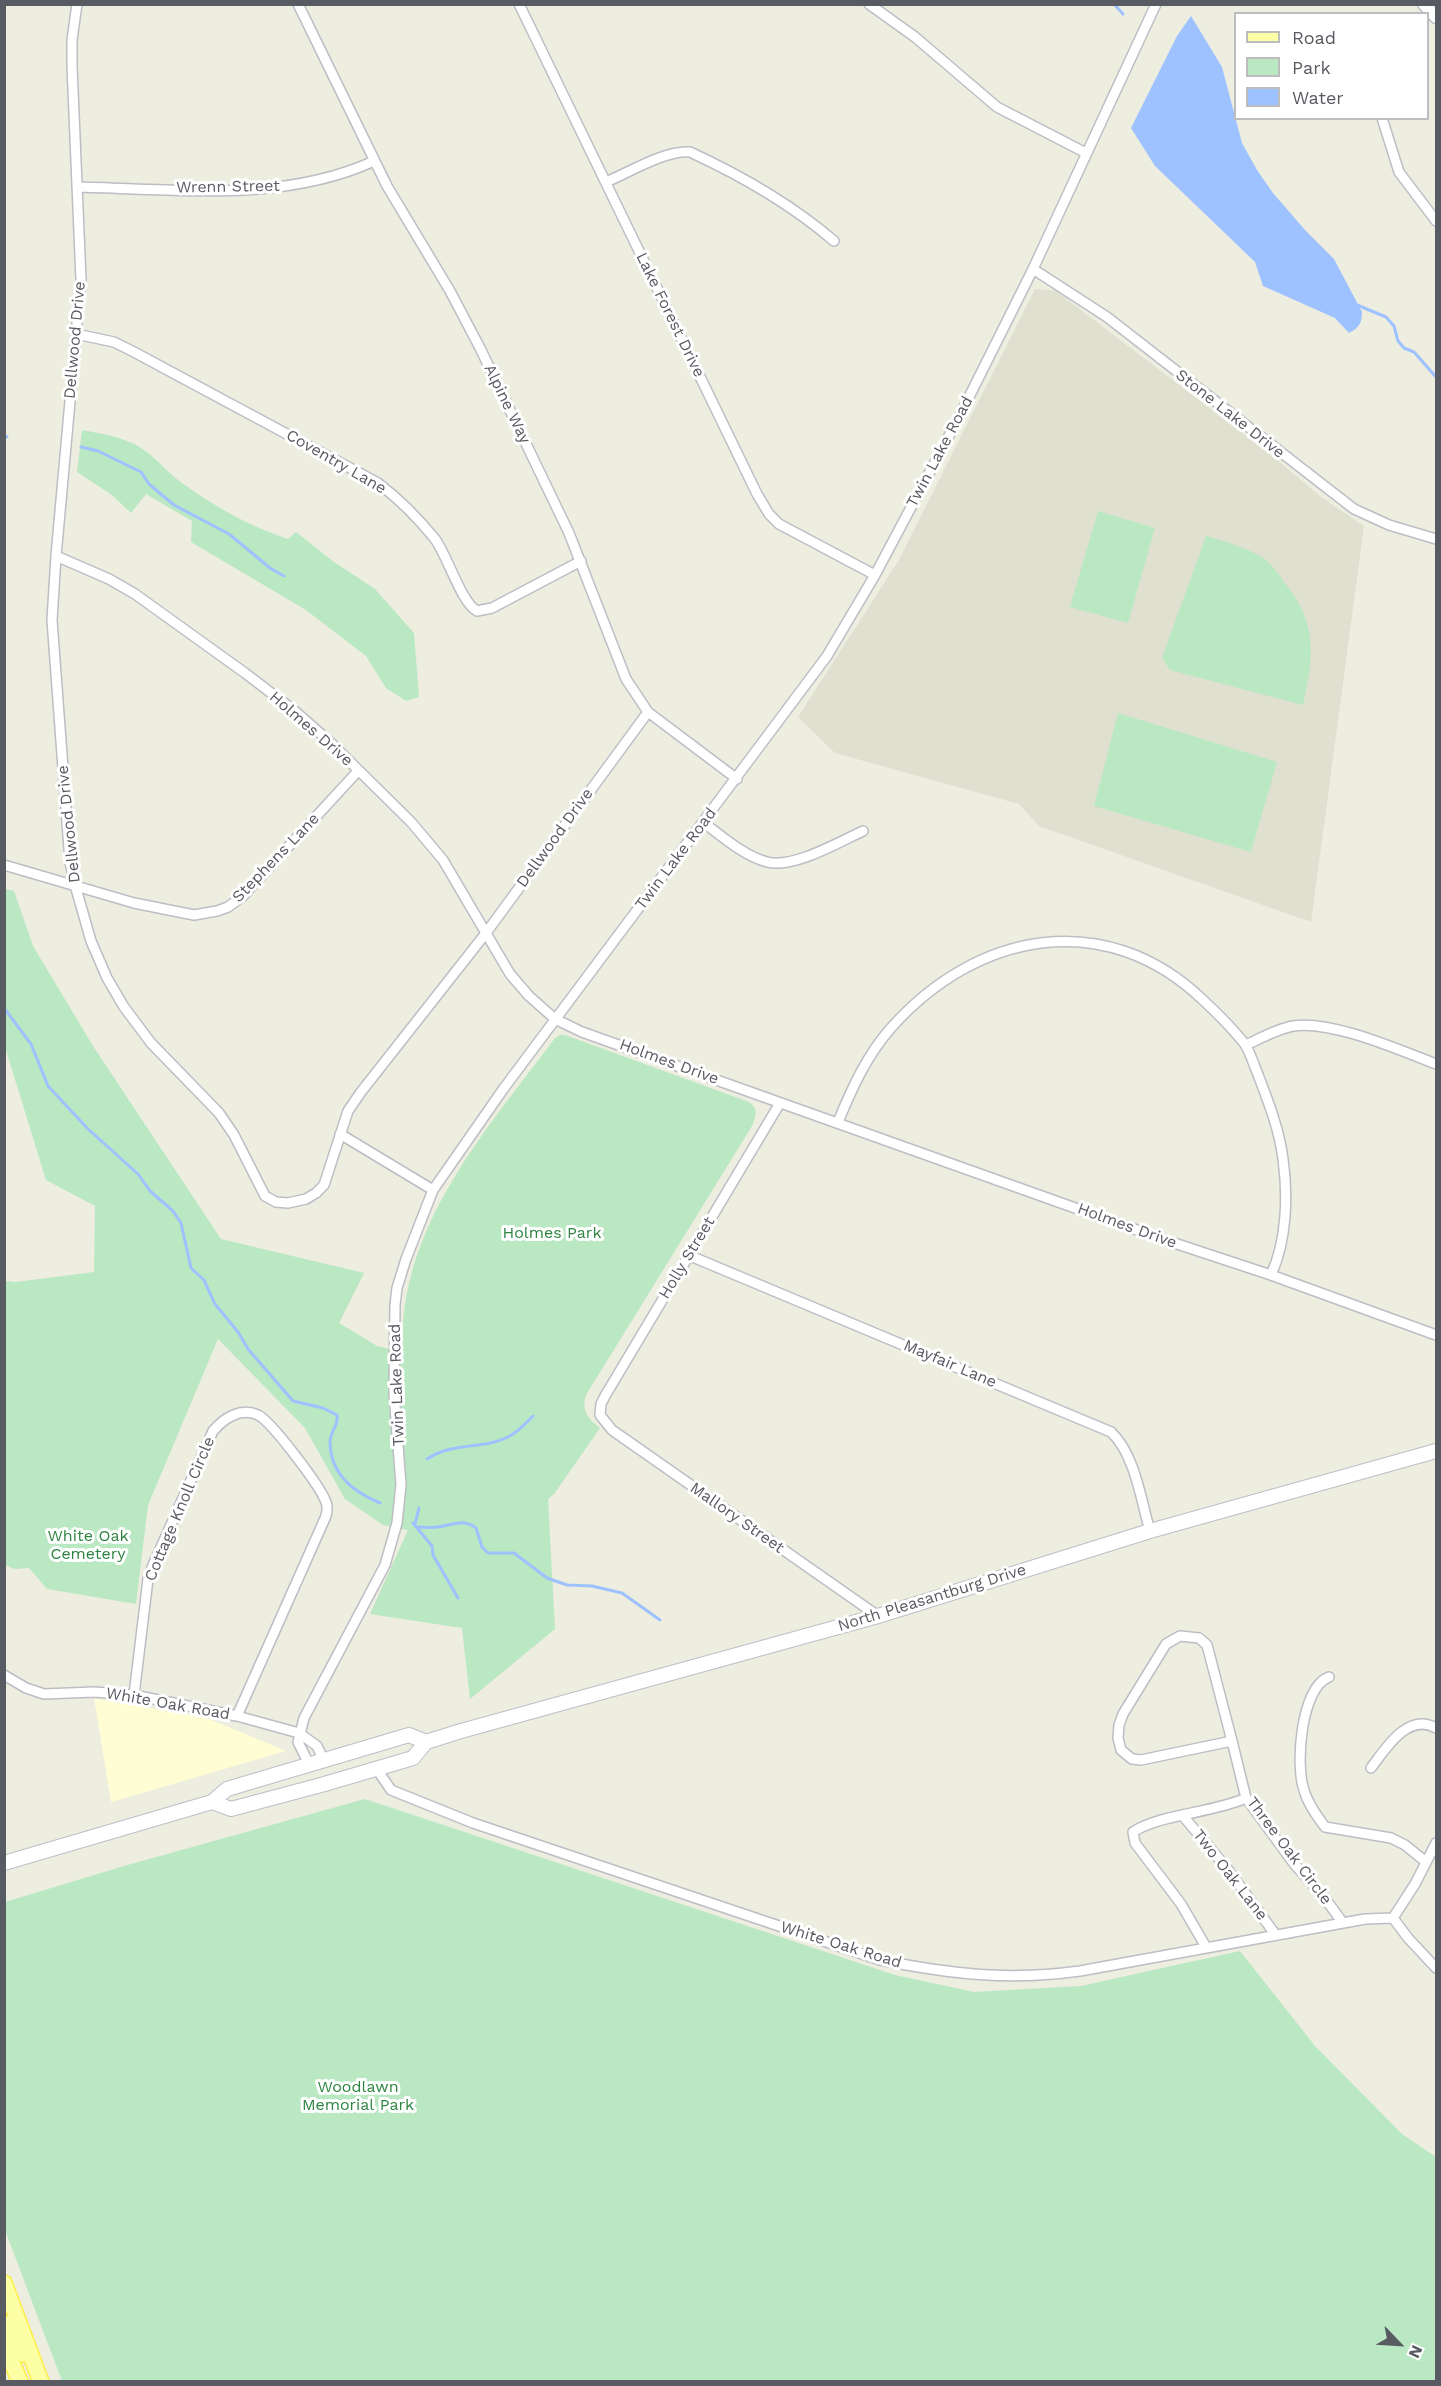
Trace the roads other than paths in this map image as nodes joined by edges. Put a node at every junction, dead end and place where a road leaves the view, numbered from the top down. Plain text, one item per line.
1 (77, 4) edge
2 (298, 4) edge
3 (519, 4) edge
4 (869, 4) edge
5 (1156, 4) edge
6 (1383, 120) edge
7 (1086, 153) junction
8 (374, 161) junction
9 (606, 182) junction
10 (77, 187) junction
11 (1437, 221) edge
12 (834, 241) dead end
13 (1033, 269) junction
14 (76, 334) junction
15 (1437, 539) edge
16 (56, 556) junction
17 (581, 561) junction
18 (875, 575) junction
19 (648, 712) junction
20 (358, 771) junction
21 (737, 779) junction
22 (704, 823) junction
23 (863, 831) dead end
24 (4, 865) edge
25 (75, 885) junction
26 (486, 933) junction
27 (555, 1019) junction
28 (1246, 1045) junction
29 (1437, 1064) edge
30 (780, 1102) junction
31 (838, 1122) junction
32 (340, 1134) junction
33 (433, 1190) junction
34 (688, 1255) junction
35 (1271, 1275) junction
36 (1437, 1335) edge
37 (600, 1415) joint
38 (1437, 1451) edge
39 (1150, 1531) junction
40 (878, 1616) junction
41 (4, 1675) edge
42 (1329, 1677) dead end
43 (134, 1695) junction
44 (237, 1716) junction
45 (1437, 1728) edge
46 (299, 1733) junction
47 (1232, 1741) junction
48 (426, 1742) junction
49 (323, 1759) junction
50 (309, 1764) junction
51 (376, 1768) junction
52 (1371, 1768) dead end
53 (1246, 1798) junction
54 (212, 1802) junction
55 (1183, 1816) junction
56 (1437, 1843) edge
57 (1426, 1862) junction
58 (4, 1863) edge
59 (1393, 1918) junction
60 (1343, 1923) junction
61 (1275, 1934) junction
62 (1206, 1947) junction
63 (1437, 1968) edge
64 (4, 2283) edge
65 (4, 2323) edge
66 (4, 2343) edge
67 (4, 2370) edge
68 (20, 2381) edge
69 (40, 2382) edge

1 - 10 street, Dellwood Drive
2 - 8 street, Alpine Way
3 - 9 street, Lake Forest Drive
4 - 7 street
5 - 7 street, Twin Lake Road
6 - 11 street
7 - 13 street, Twin Lake Road
8 - 10 street, Wrenn Street
8 - 17 street, Alpine Way
9 - 12 street
9 - 18 street, Lake Forest Drive
10 - 14 street, Dellwood Drive
13 - 15 street, Stone Lake Drive
13 - 18 street, Twin Lake Road
14 - 16 street, Dellwood Drive
14 - 17 street, Coventry Lane
16 - 20 street, Holmes Drive
16 - 25 street, Dellwood Drive
17 - 19 street, Alpine Way
18 - 21 street, Twin Lake Road
19 - 21 street, Alpine Way
19 - 26 street, Dellwood Drive
20 - 25 street, Stephens Lane
20 - 26 street, Holmes Drive
21 - 22 street, Twin Lake Road
22 - 23 street
22 - 27 street, Twin Lake Road
24 - 25 street, Stephens Lane
25 - 32 street, Dellwood Drive
26 - 27 street, Holmes Drive
26 - 32 street, Dellwood Drive
27 - 30 street, Holmes Drive
27 - 33 street, Twin Lake Road
28 - 29 street
28 - 31 street
28 - 35 street
30 - 31 street, Holmes Drive
30 - 34 street, Holly Street
31 - 35 street, Holmes Drive
32 - 33 street
33 - 46 street, Twin Lake Road
34 - 37 street, Holly Street
34 - 39 street, Mayfair Lane
35 - 36 street, Holmes Drive
37 - 40 street, Mallory Street
38 - 39 main road, North Pleasantburg Drive
39 - 40 main road, North Pleasantburg Drive
40 - 48 main road, North Pleasantburg Drive
41 - 43 street, White Oak Road
42 - 57 street
43 - 44 street, White Oak Road
43 - 44 street, Cottage Knoll Circle
44 - 46 street, White Oak Road
45 - 52 street
46 - 49 street, White Oak Road
46 - 50 street
47 - 47 street, Three Oak Circle
47 - 53 street, Three Oak Circle
48 - 49 main road, North Pleasantburg Drive
48 - 51 main road, North Pleasantburg Drive
49 - 50 main road, North Pleasantburg Drive
50 - 54 main road, North Pleasantburg Drive
51 - 54 main road, North Pleasantburg Drive
51 - 62 street, White Oak Road
53 - 55 street
53 - 60 street, Three Oak Circle
54 - 58 main road, North Pleasantburg Drive
55 - 61 street, Two Oak Lane
55 - 62 street
56 - 57 street
57 - 59 street
59 - 60 street, White Oak Road
59 - 63 street
60 - 61 street, White Oak Road
61 - 62 street, White Oak Road
64 - 69 main road
65 - 69 main road
66 - 68 main road
67 - 68 main road

